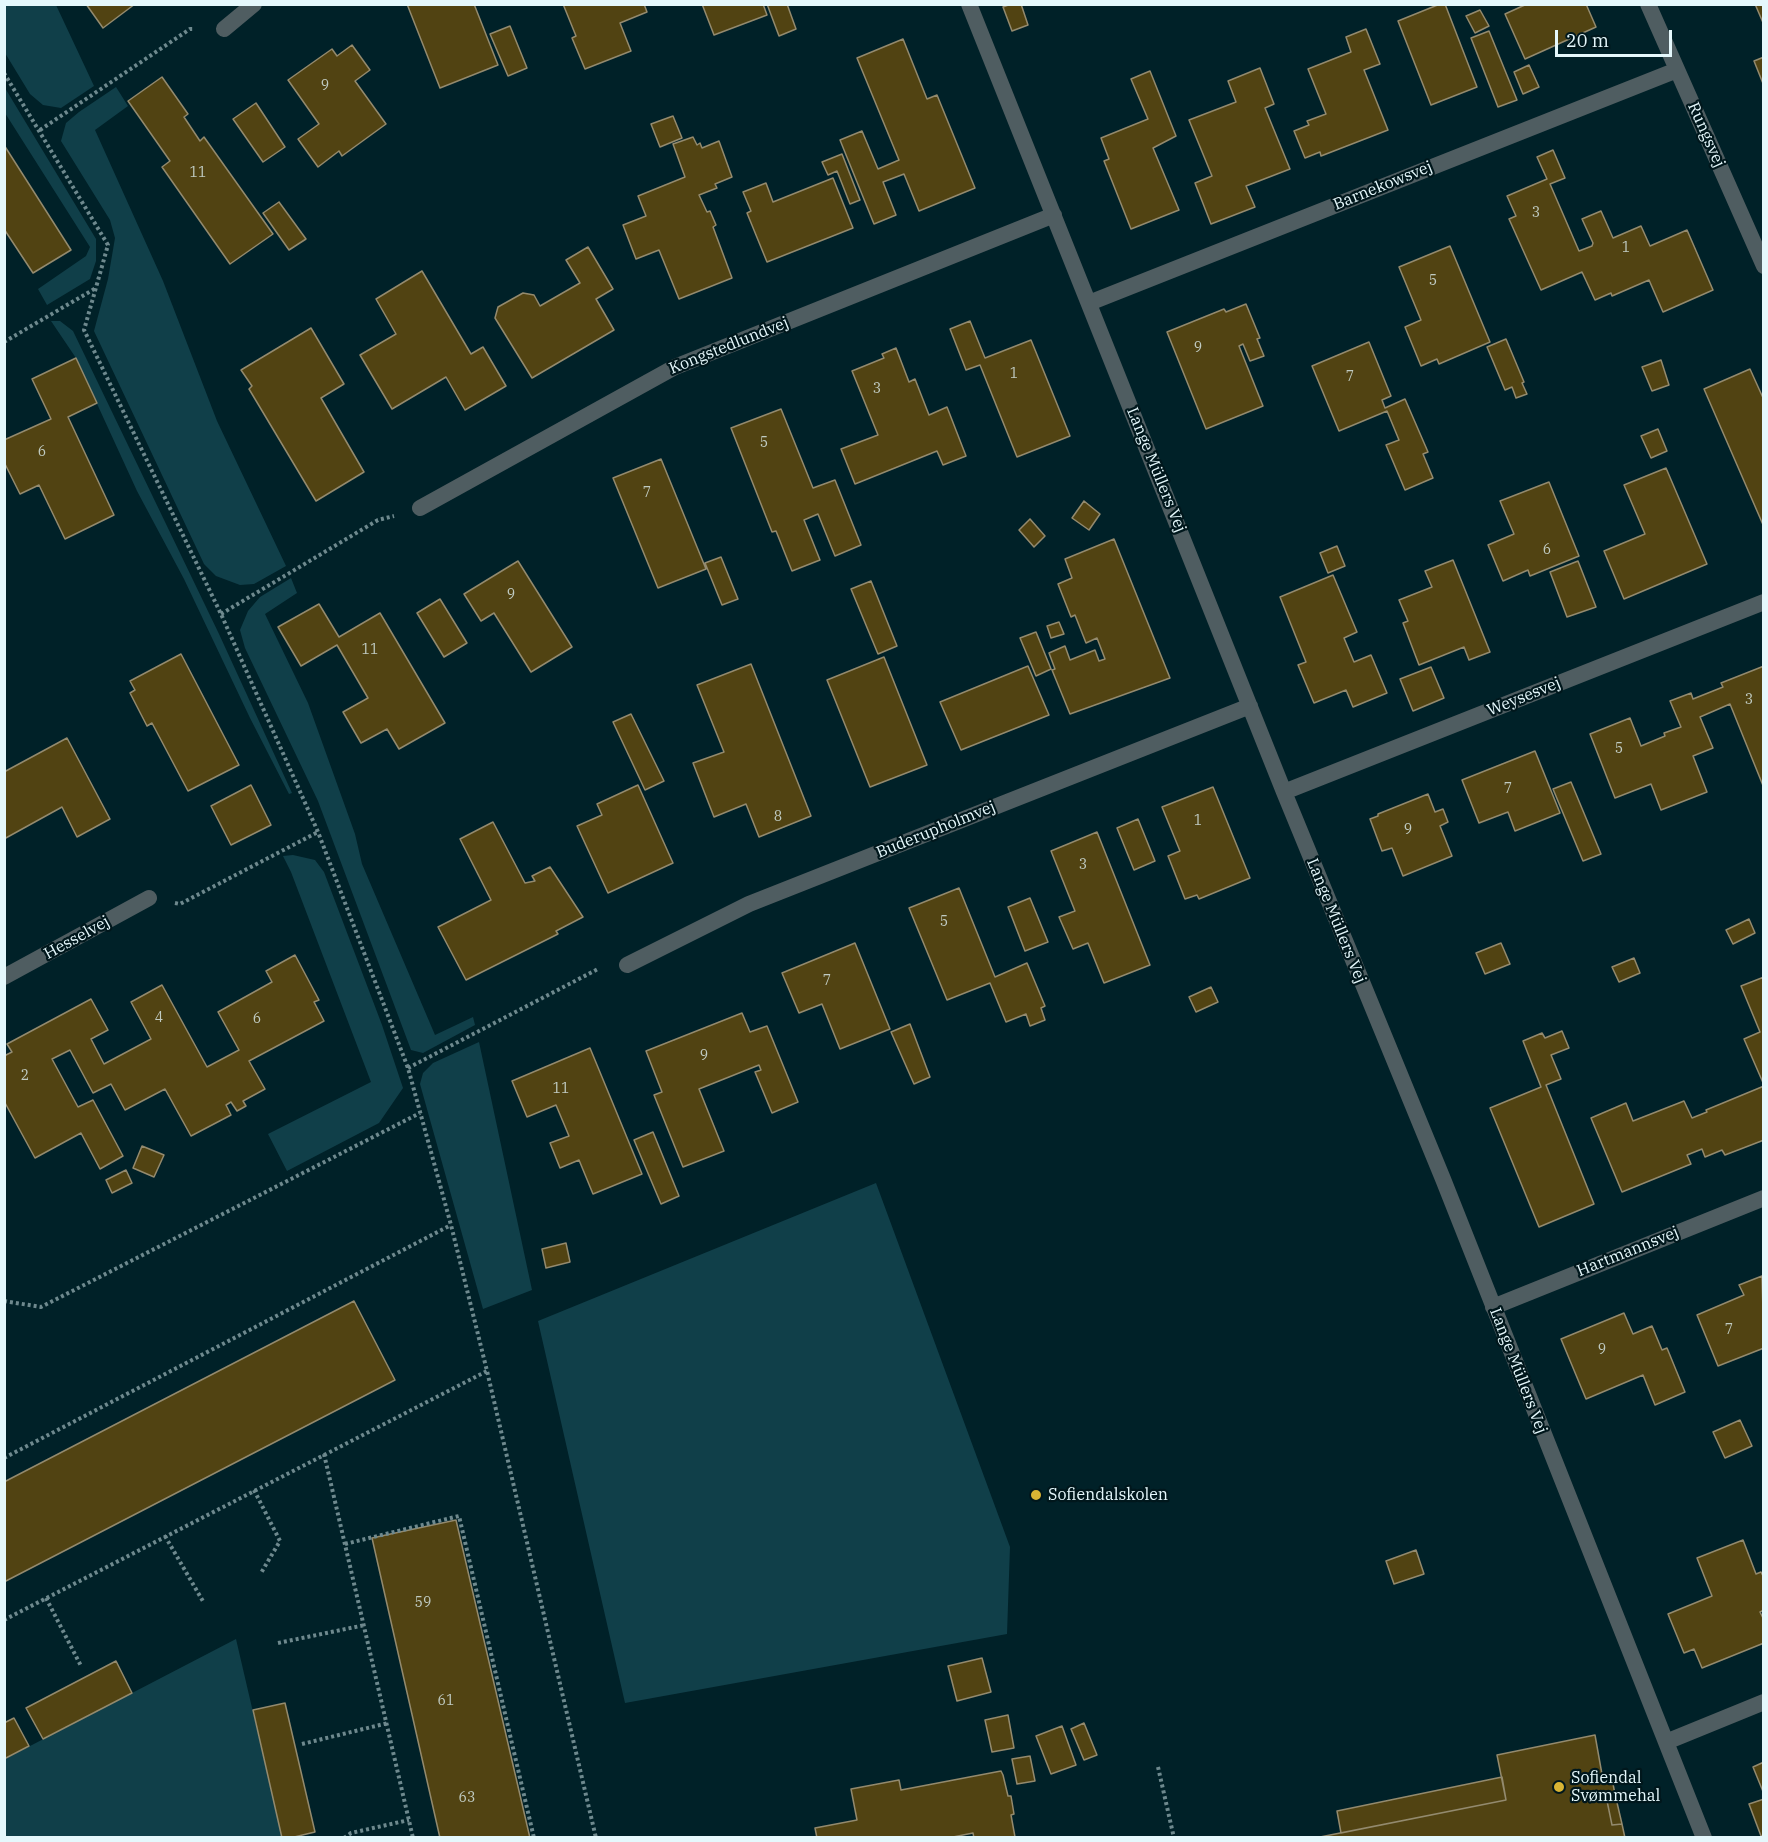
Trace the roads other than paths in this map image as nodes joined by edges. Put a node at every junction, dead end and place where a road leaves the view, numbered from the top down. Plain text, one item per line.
1 (254, 4) edge
2 (969, 4) edge
3 (1648, 4) edge
4 (224, 29) road end
5 (1677, 70) junction
6 (1054, 215) junction
7 (1764, 266) edge
8 (1089, 303) junction
9 (420, 508) road end
10 (1764, 602) edge
11 (1250, 706) junction
12 (1284, 792) junction
13 (149, 898) road end
14 (627, 965) road end
15 (4, 977) edge
16 (1764, 1198) edge
17 (1493, 1307) junction
18 (1764, 1702) edge
19 (1666, 1742) junction
20 (1704, 1838) edge

1 - 4 street
2 - 6 street, Lange Müllers Vej
3 - 5 street, Rungsvej
5 - 7 street, Rungsvej
5 - 8 street, Barnekowsvej
6 - 8 street, Lange Müllers Vej
6 - 9 street, Kongstedlundvej
8 - 11 street, Lange Müllers Vej
10 - 12 street, Weysesvej
11 - 12 street, Lange Müllers Vej
11 - 14 street, Buderupholmvej
12 - 17 street, Lange Müllers Vej
13 - 15 street, Hesselvej
16 - 17 street, Hartmannsvej
17 - 19 street, Lange Müllers Vej
18 - 19 street
19 - 20 street, Lange Müllers Vej

